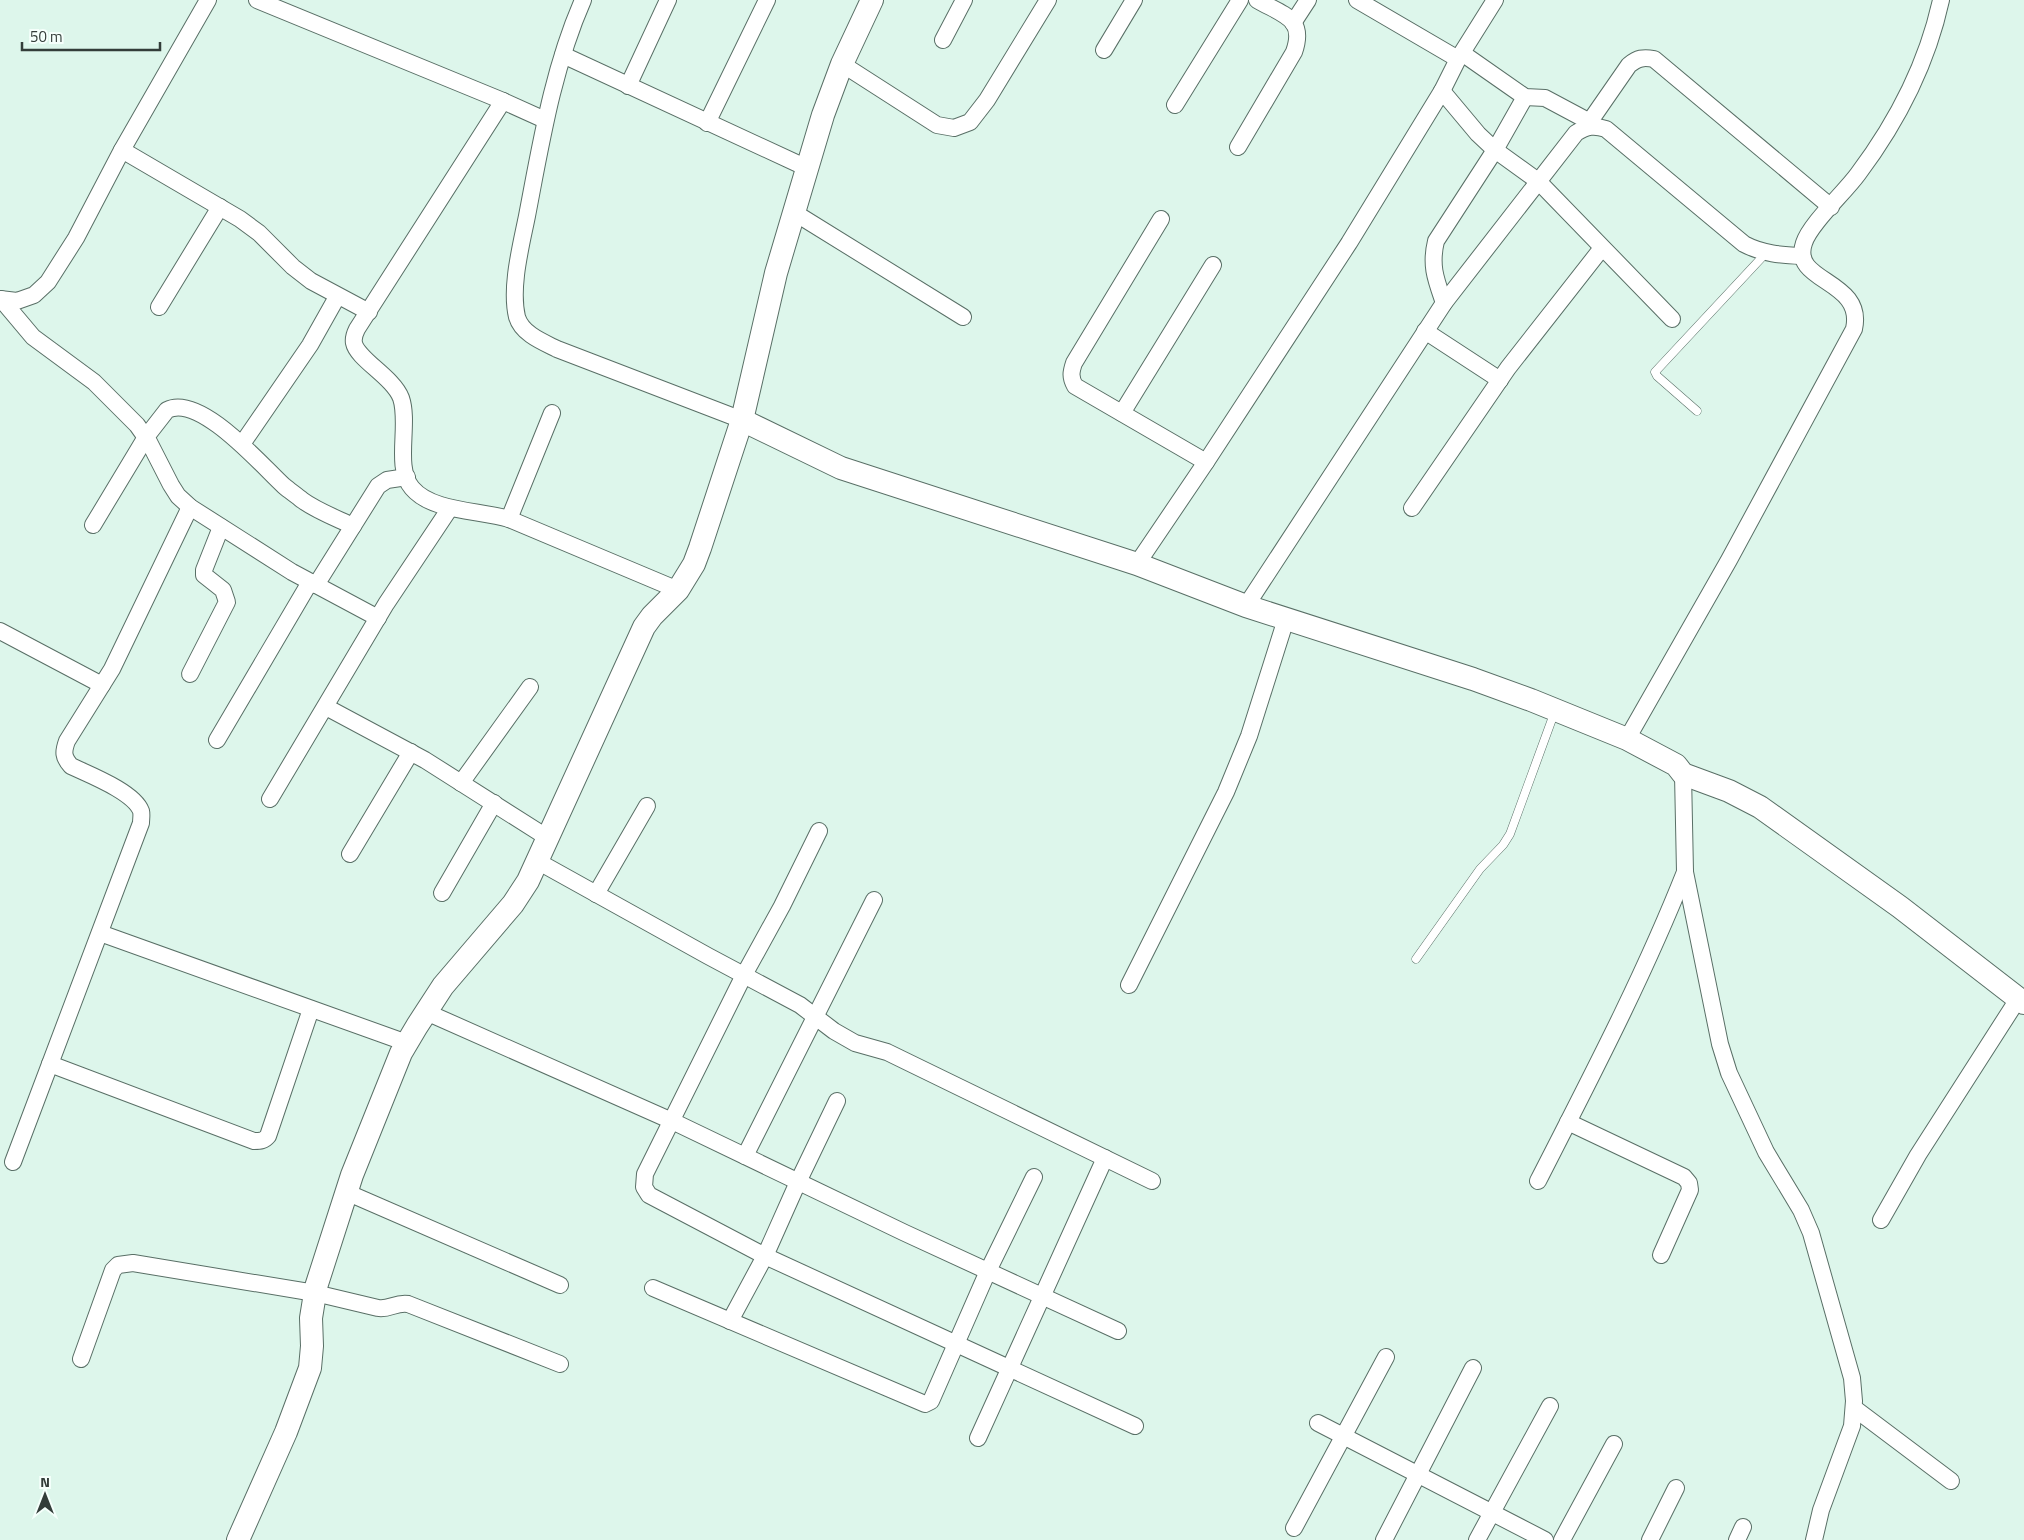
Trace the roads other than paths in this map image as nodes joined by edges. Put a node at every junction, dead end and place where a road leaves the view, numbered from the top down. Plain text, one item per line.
1 (208, 0) edge
2 (257, 0) edge
3 (583, 0) edge
4 (668, 0) edge
5 (767, 0) edge
6 (872, 0) edge
7 (964, 0) edge
8 (1048, 0) edge
9 (1134, 0) edge
10 (1240, 0) edge
11 (1258, 0) edge
12 (1308, 0) edge
13 (1357, 0) edge
14 (1495, 0) edge
15 (1940, 0) edge
16 (1293, 23) junction
17 (943, 40) dead end
18 (1104, 50) dead end
19 (563, 55) junction
20 (1460, 56) junction
21 (842, 64) junction
22 (628, 86) junction
23 (1442, 91) junction
24 (1525, 97) junction
25 (503, 101) junction
26 (1175, 105) dead end
27 (545, 120) junction
28 (707, 123) junction
29 (1588, 125) junction
30 (1238, 147) dead end
31 (122, 150) junction
32 (1495, 150) junction
33 (807, 168) junction
34 (1538, 181) junction
35 (220, 207) junction
36 (1831, 207) junction
37 (795, 213) junction
38 (1162, 219) dead end
39 (1602, 248) junction
40 (1766, 253) junction
41 (1802, 256) junction
42 (1213, 265) dead end
43 (337, 297) junction
44 (0, 299) edge
45 (1444, 303) junction
46 (159, 307) dead end
47 (369, 312) junction
48 (963, 317) dead end
49 (1672, 319) dead end
50 (1425, 331) junction
51 (1500, 380) junction
52 (1696, 411) dead end
53 (552, 413) dead end
54 (1122, 413) junction
55 (742, 420) junction
56 (146, 437) junction
57 (242, 444) junction
58 (1206, 462) junction
59 (407, 478) junction
60 (190, 507) junction
61 (450, 508) junction
62 (1412, 508) dead end
63 (509, 519) junction
64 (93, 525) dead end
65 (353, 526) junction
66 (221, 527) junction
67 (1137, 564) junction
68 (313, 583) junction
69 (678, 590) junction
70 (1246, 606) junction
71 (378, 618) junction
72 (1286, 619) junction
73 (0, 631) edge
74 (190, 674) dead end
75 (102, 685) junction
76 (530, 687) dead end
77 (326, 707) junction
78 (1555, 710) junction
79 (1627, 739) junction
80 (217, 740) dead end
81 (411, 752) junction
82 (1683, 774) junction
83 (461, 783) junction
84 (270, 799) dead end
85 (494, 803) junction
86 (647, 806) dead end
87 (819, 831) dead end
88 (548, 838) junction
89 (350, 854) dead end
90 (537, 861) junction
91 (1685, 872) junction
92 (442, 893) dead end
93 (596, 894) junction
94 (874, 900) dead end
95 (100, 933) junction
96 (1416, 959) dead end
97 (744, 975) junction
98 (1129, 985) dead end
99 (2021, 1001) edge
100 (311, 1009) junction
101 (426, 1012) junction
102 (815, 1016) junction
103 (407, 1043) junction
104 (50, 1064) junction
105 (837, 1101) dead end
106 (672, 1120) junction
107 (1568, 1122) junction
108 (745, 1156) junction
109 (1104, 1158) junction
110 (13, 1162) dead end
111 (1034, 1177) dead end
112 (1152, 1181) dead end
113 (1538, 1181) dead end
114 (798, 1182) junction
115 (346, 1192) junction
116 (1881, 1220) dead end
117 (1661, 1255) dead end
118 (766, 1256) junction
119 (988, 1271) junction
120 (560, 1285) dead end
121 (654, 1288) dead end
122 (315, 1293) junction
123 (1042, 1296) junction
124 (730, 1321) junction
125 (1118, 1330) dead end
126 (957, 1344) junction
127 (1386, 1357) dead end
128 (81, 1359) dead end
129 (560, 1364) dead end
130 (1010, 1368) junction
131 (1473, 1368) dead end
132 (1550, 1406) dead end
133 (1854, 1408) junction
134 (1318, 1423) dead end
135 (1135, 1426) dead end
136 (1343, 1436) junction
137 (978, 1438) dead end
138 (1614, 1444) dead end
139 (1419, 1475) junction
140 (1951, 1481) dead end
141 (1676, 1488) dead end
142 (1492, 1513) junction
143 (1294, 1528) dead end
144 (238, 1540) edge
145 (1384, 1540) edge
146 (1477, 1540) edge
147 (1545, 1540) edge
148 (1562, 1540) edge
149 (1650, 1540) edge
150 (1814, 1540) edge

1 - 31 street
2 - 25 street
3 - 19 street
4 - 22 street
5 - 28 street
6 - 21 street
7 - 17 street
8 - 21 street
9 - 18 street
10 - 26 street
11 - 16 street
12 - 16 street
13 - 20 street
14 - 20 street
15 - 36 street
16 - 30 street
19 - 22 street
19 - 27 street
20 - 23 street
20 - 24 street
21 - 33 street
22 - 28 street
23 - 32 street
23 - 58 street
24 - 29 street
24 - 32 street
25 - 27 street
25 - 47 street
27 - 55 street
28 - 33 street
29 - 34 street
29 - 36 street
29 - 40 street
31 - 35 street
31 - 44 street
32 - 34 street
32 - 45 street
33 - 37 street
34 - 39 street
34 - 45 street
35 - 43 street
35 - 46 street
36 - 41 street
37 - 48 street
37 - 55 street
38 - 54 street
39 - 49 street
39 - 51 street
40 - 41 street
40 - 52 lane
41 - 79 street
42 - 54 street
43 - 47 street
43 - 57 street
44 - 56 street
45 - 50 street
47 - 59 street
50 - 51 street
50 - 70 street
51 - 62 street
53 - 63 street
54 - 58 street
55 - 67 street
55 - 69 street
56 - 57 street
56 - 60 street
56 - 64 street
57 - 65 street
58 - 67 street
59 - 61 street
59 - 65 street
60 - 66 street
60 - 75 street
61 - 63 street
61 - 71 street
63 - 69 street
65 - 68 street
66 - 68 street
66 - 74 street
67 - 70 street
68 - 71 street
68 - 80 street
69 - 88 street
70 - 72 street
71 - 77 street
72 - 78 street
72 - 98 street
73 - 75 street
75 - 95 street
76 - 83 street
77 - 81 street
77 - 84 street
78 - 79 street
78 - 96 lane
79 - 82 street
81 - 83 street
81 - 89 street
82 - 91 street
82 - 99 street
83 - 85 street
85 - 88 street
85 - 92 street
86 - 93 street
87 - 97 street
88 - 90 street
90 - 93 street
90 - 101 street
91 - 107 street
91 - 133 street
93 - 97 street
94 - 102 street
95 - 100 street
95 - 104 street
97 - 102 street
97 - 106 street
99 - 116 street
100 - 103 street
100 - 104 street
101 - 103 street
101 - 106 street
102 - 108 street
102 - 109 street
103 - 115 street
104 - 110 street
105 - 114 street
106 - 108 street
106 - 118 street
107 - 113 street
107 - 117 street
108 - 114 street
109 - 112 street
109 - 123 street
111 - 119 street
114 - 118 street
114 - 119 street
115 - 120 street
115 - 122 street
118 - 124 street
118 - 126 street
119 - 123 street
119 - 126 street
121 - 124 street
122 - 128 street
122 - 129 street
122 - 144 street
123 - 125 street
123 - 130 street
124 - 126 street
126 - 130 street
127 - 136 street
130 - 135 street
130 - 137 street
131 - 139 street
132 - 142 street
133 - 140 street
133 - 150 street
134 - 136 street
136 - 139 street
136 - 143 street
138 - 148 street
139 - 142 street
139 - 145 street
141 - 149 street
142 - 146 street
142 - 147 street

